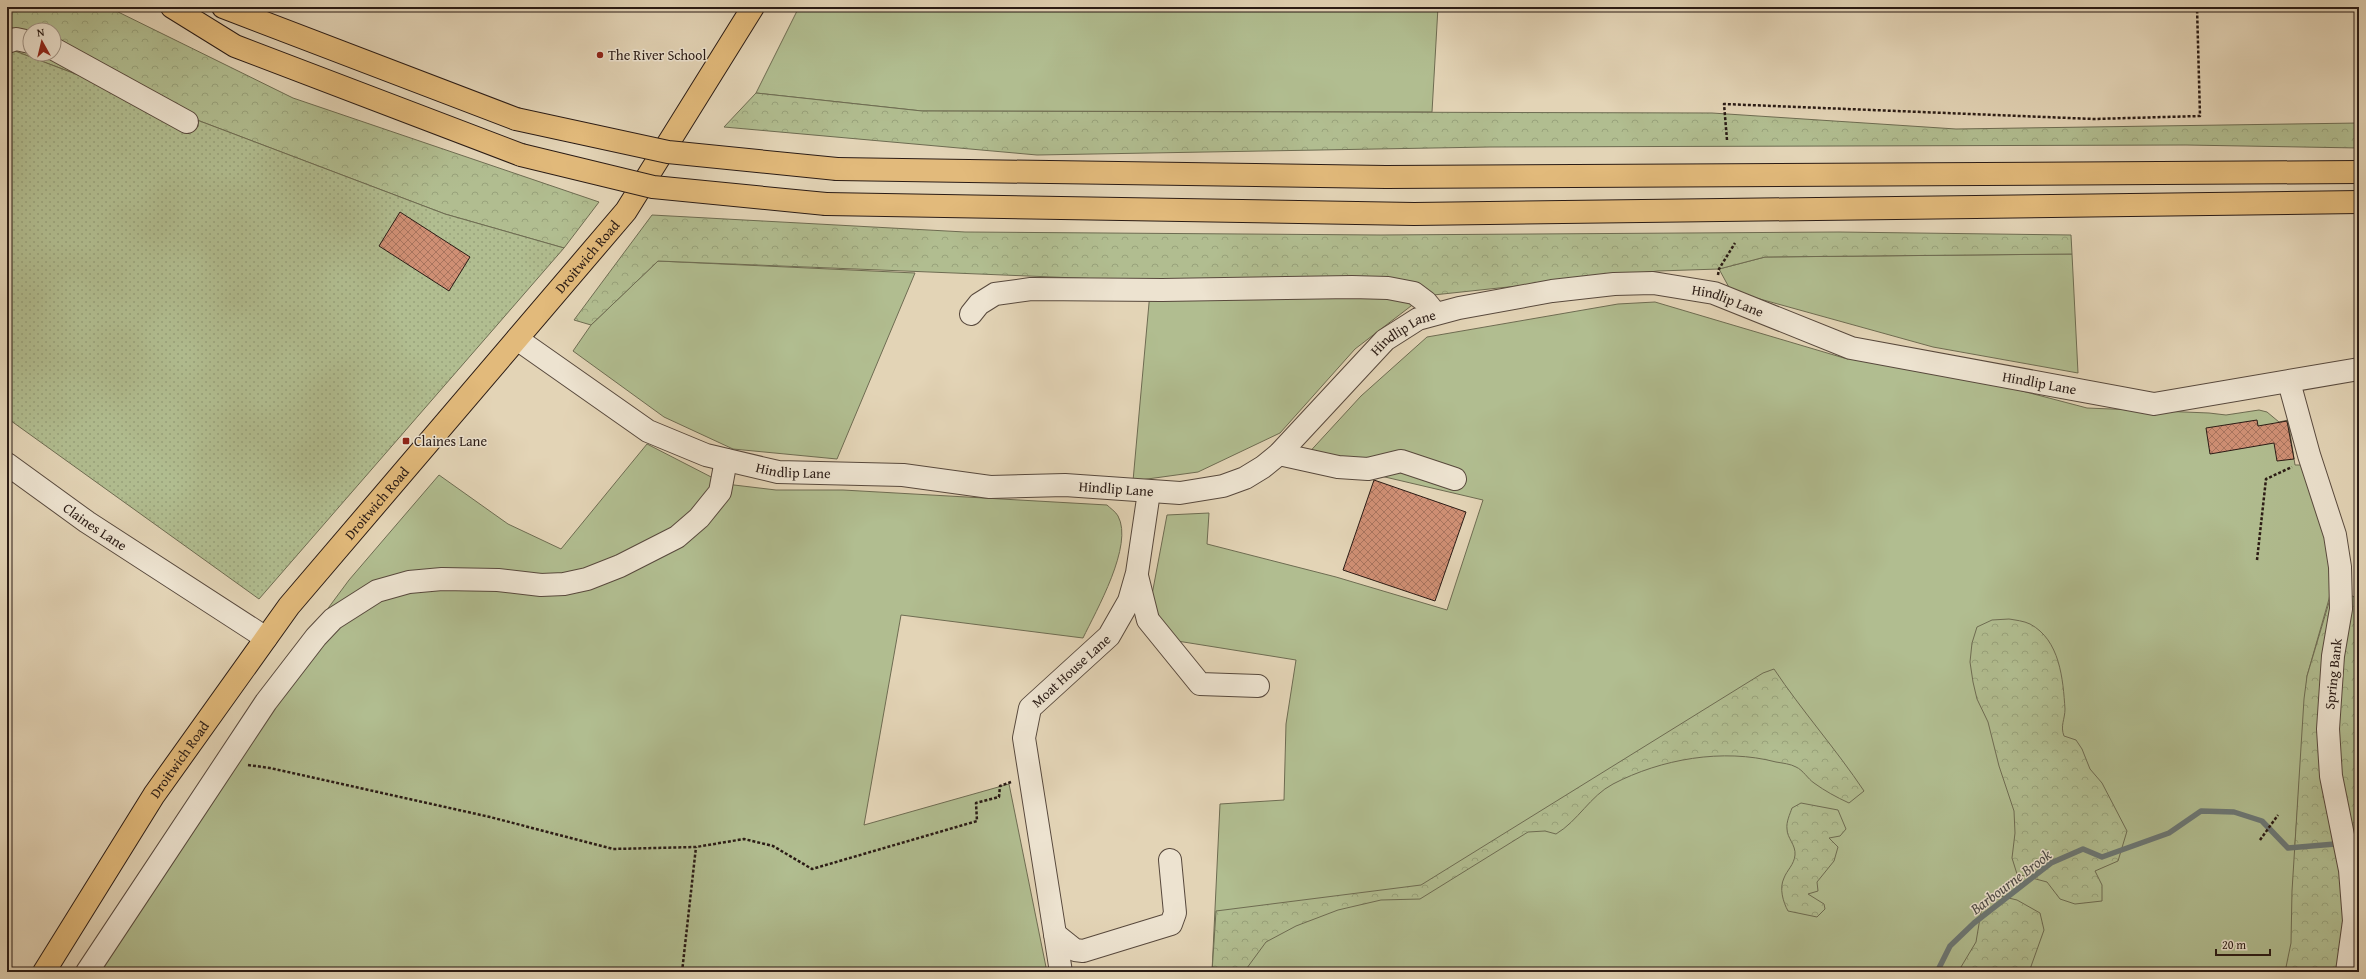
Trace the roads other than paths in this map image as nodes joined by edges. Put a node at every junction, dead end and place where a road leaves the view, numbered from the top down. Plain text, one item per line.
1 (172, 7) edge
2 (223, 7) edge
3 (754, 7) edge
4 (22, 40) edge
5 (7, 42) edge
6 (62, 53) edge
7 (187, 122) dead end
8 (2359, 172) edge
9 (2359, 202) edge
10 (1435, 313) junction
11 (971, 314) dead end
12 (517, 339) junction
13 (2359, 369) edge
14 (2289, 382) junction
15 (1279, 454) junction
16 (726, 460) junction
17 (7, 464) edge
18 (1455, 479) dead end
19 (1149, 492) junction
20 (1137, 573) junction
21 (266, 638) junction
22 (1258, 686) dead end
23 (1170, 860) dead end
24 (1055, 934) junction
25 (44, 972) edge
26 (87, 972) edge
27 (1061, 972) edge
28 (2347, 972) edge

1 - 9 main road, bridge
2 - 8 main road, bridge
3 - 12 main road, Droitwich Road
4 - 5 street
6 - 7 street
10 - 11 street
10 - 14 street, Hindlip Lane
10 - 15 street, Hindlip Lane
12 - 16 street, Hindlip Lane
12 - 21 main road, Droitwich Road
13 - 14 street, Hindlip Lane
14 - 28 street, Spring Bank
15 - 18 street
15 - 19 street, Hindlip Lane
16 - 19 street, Hindlip Lane
16 - 26 street
17 - 21 street, Claines Lane
19 - 20 street, Moat House Lane
20 - 22 street
20 - 24 street, Moat House Lane
21 - 25 main road, Droitwich Road
23 - 24 street
24 - 27 street, Moat House Lane

